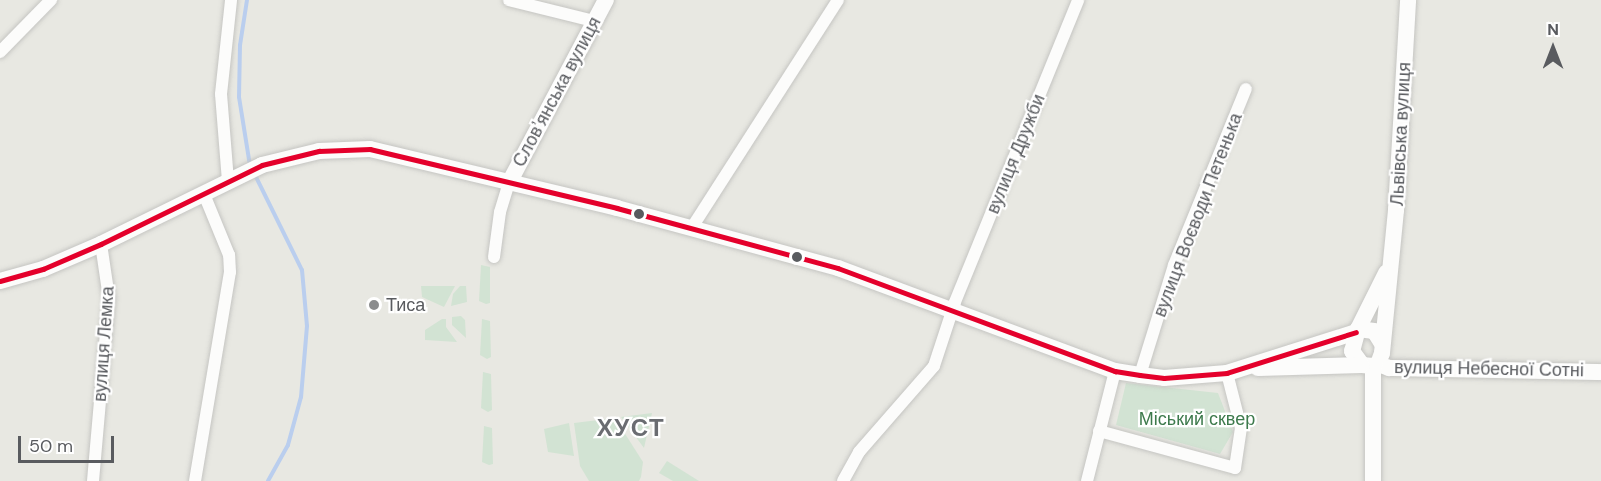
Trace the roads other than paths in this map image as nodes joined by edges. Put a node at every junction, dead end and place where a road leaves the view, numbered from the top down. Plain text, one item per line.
1 (51, 0) edge
2 (231, 0) edge
3 (510, 0) edge
4 (606, 0) edge
5 (838, 0) edge
6 (1078, 0) edge
7 (1408, 0) edge
8 (594, 21) junction
9 (0, 52) edge
10 (1246, 89) dead end
11 (228, 181) junction
12 (509, 183) junction
13 (204, 194) junction
14 (691, 228) junction
15 (101, 244) junction
16 (494, 257) dead end
17 (1389, 267) junction
18 (0, 281) edge
19 (954, 308) junction
20 (1357, 330) junction
21 (1381, 342) junction
22 (1371, 365) junction
23 (1115, 370) junction
24 (1232, 371) junction
25 (1601, 372) edge
26 (1140, 375) junction
27 (1099, 432) junction
28 (93, 481) edge
29 (195, 481) edge
30 (843, 481) edge
31 (1087, 481) edge
32 (1373, 481) edge

1 - 9 street
2 - 11 street
3 - 8 street
4 - 8 main road, Словʼянська вулиця
5 - 14 street
6 - 19 street, вулиця Дружби
7 - 17 main road, Львівська вулиця
8 - 12 main road, Словʼянська вулиця
10 - 26 street, вулиця Воєводи Петенька
11 - 12 main road
11 - 13 main road
12 - 14 main road
12 - 16 street
13 - 15 main road
13 - 29 street
14 - 19 main road
15 - 18 main road
15 - 28 street, вулиця Лемка
17 - 20 main road, Львівська вулиця
17 - 21 main road, Львівська вулиця
19 - 23 main road
19 - 30 street, вулиця Дружби
20 - 21 main road
20 - 22 main road
20 - 24 main road
21 - 22 main road, Львівська вулиця
22 - 24 main road, вулиця Небесної Сотні
22 - 25 main road, вулиця Небесної Сотні
22 - 32 main road
23 - 26 main road
23 - 27 street
24 - 26 main road
24 - 27 street
27 - 31 street

